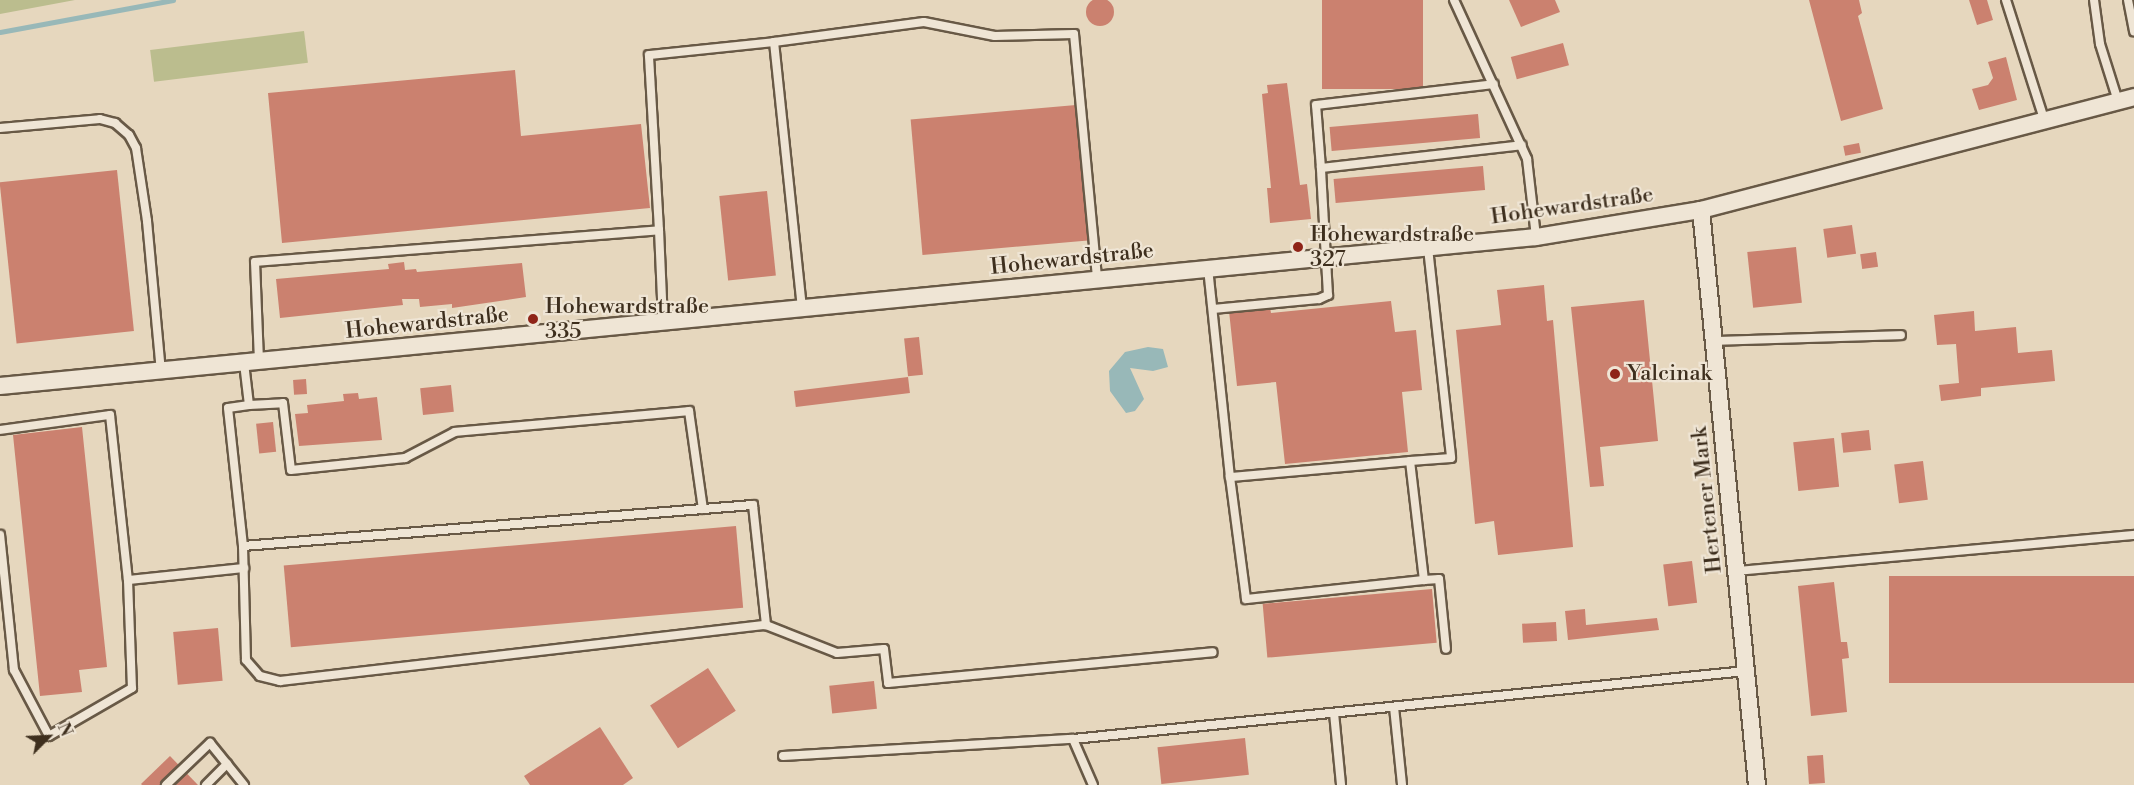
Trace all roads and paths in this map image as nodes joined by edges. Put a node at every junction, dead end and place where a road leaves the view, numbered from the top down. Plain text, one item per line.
1 (1454, 0) edge
2 (2006, 0) edge
3 (2094, 0) edge
4 (2128, 0) edge
5 (2134, 31) edge
6 (774, 42) junction
7 (1494, 84) junction
8 (2126, 99) edge
9 (2044, 118) junction
10 (0, 128) edge
11 (1522, 145) junction
12 (1321, 168) junction
13 (1701, 210) junction
14 (659, 230) junction
15 (1536, 237) junction
16 (1428, 248) junction
17 (1327, 256) junction
18 (1208, 268) junction
19 (1097, 279) junction
20 (802, 309) junction
21 (1213, 309) junction
22 (663, 322) junction
23 (1901, 335) dead end
24 (1714, 340) junction
25 (252, 362) junction
26 (161, 371) junction
27 (0, 387) edge
28 (249, 405) junction
29 (0, 430) edge
30 (1410, 461) junction
31 (1230, 477) junction
32 (703, 509) junction
33 (0, 535) edge
34 (2134, 535) edge
35 (243, 546) junction
36 (244, 568) junction
37 (1737, 571) junction
38 (129, 580) junction
39 (1424, 580) junction
40 (766, 626) junction
41 (1446, 648) dead end
42 (1213, 652) dead end
43 (1746, 671) junction
44 (1394, 707) junction
45 (1334, 713) junction
46 (1073, 739) junction
47 (783, 756) dead end
48 (227, 764) junction
49 (166, 785) edge
50 (206, 785) edge
51 (243, 785) edge
52 (1093, 785) edge
53 (1341, 785) edge
54 (1402, 785) edge
55 (1757, 785) edge

1 - 7 lane
2 - 9 lane
3 - 8 lane
4 - 5 lane
6 - 14 lane
6 - 19 lane
6 - 20 lane
7 - 11 lane
7 - 12 lane
8 - 9 street, Hohewardstraße
9 - 13 street, Hohewardstraße
10 - 26 lane
11 - 12 lane
11 - 15 lane
12 - 17 lane
13 - 15 street, Hohewardstraße
13 - 24 street, Hertener Mark
14 - 22 lane
14 - 25 lane
15 - 16 street, Hohewardstraße
16 - 17 street, Hohewardstraße
16 - 30 lane
17 - 18 street, Hohewardstraße
17 - 21 lane
18 - 19 street, Hohewardstraße
18 - 21 lane
19 - 20 street, Hohewardstraße
20 - 22 street, Hohewardstraße
21 - 31 lane
22 - 25 street, Hohewardstraße
23 - 24 lane
24 - 37 street, Hertener Mark
25 - 26 street, Hohewardstraße
25 - 28 lane
26 - 27 street, Hohewardstraße
28 - 32 lane
28 - 35 lane
29 - 38 lane
30 - 31 lane
30 - 39 lane
31 - 39 lane
32 - 35 lane
32 - 40 lane
33 - 38 lane
34 - 37 lane
35 - 36 lane
36 - 38 lane
36 - 40 lane
37 - 43 street, Hertener Mark
39 - 41 lane
40 - 42 lane
43 - 44 lane
43 - 55 street, Hertener Mark
44 - 45 lane
44 - 54 lane
45 - 46 lane
45 - 53 lane
46 - 47 lane
46 - 52 lane
48 - 49 lane
48 - 50 lane
48 - 51 lane

